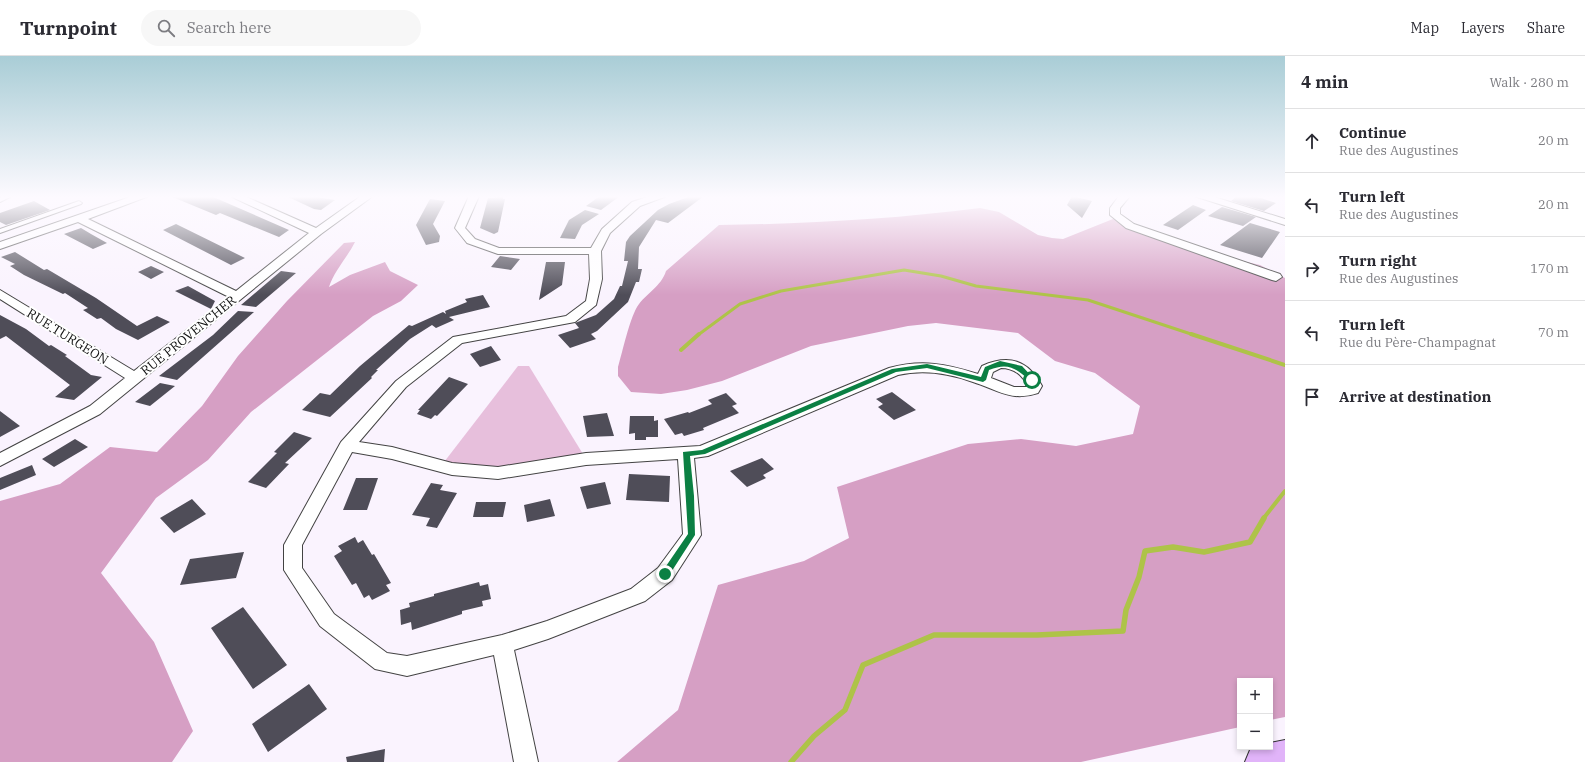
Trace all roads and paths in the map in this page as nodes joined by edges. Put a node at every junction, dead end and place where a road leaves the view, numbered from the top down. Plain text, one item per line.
1 (47, 229) edge
2 (100, 229) edge
3 (310, 229) edge
4 (321, 229) edge
5 (461, 229) edge
6 (608, 229) edge
7 (1138, 229) edge
8 (317, 232) junction
9 (0, 246) edge
10 (595, 251) junction
11 (1276, 277) dead end
12 (0, 294) edge
13 (238, 296) junction
14 (135, 378) junction
15 (983, 380) dead end
16 (347, 446) junction
17 (686, 454) junction
18 (0, 460) edge
19 (502, 644) junction
20 (1285, 757) edge
21 (526, 762) edge
22 (1262, 762) edge

1 - 9 street
2 - 13 street
3 - 8 street
4 - 8 street, RUE PROVENCHER
5 - 10 street
6 - 10 street
7 - 11 street
8 - 13 street, RUE PROVENCHER
10 - 16 street
12 - 14 street, RUE TURGEON
13 - 14 street, RUE PROVENCHER
14 - 18 street, RUE PROVENCHER
15 - 17 street
16 - 17 street
16 - 19 street
17 - 19 street
19 - 21 street
20 - 22 main road

